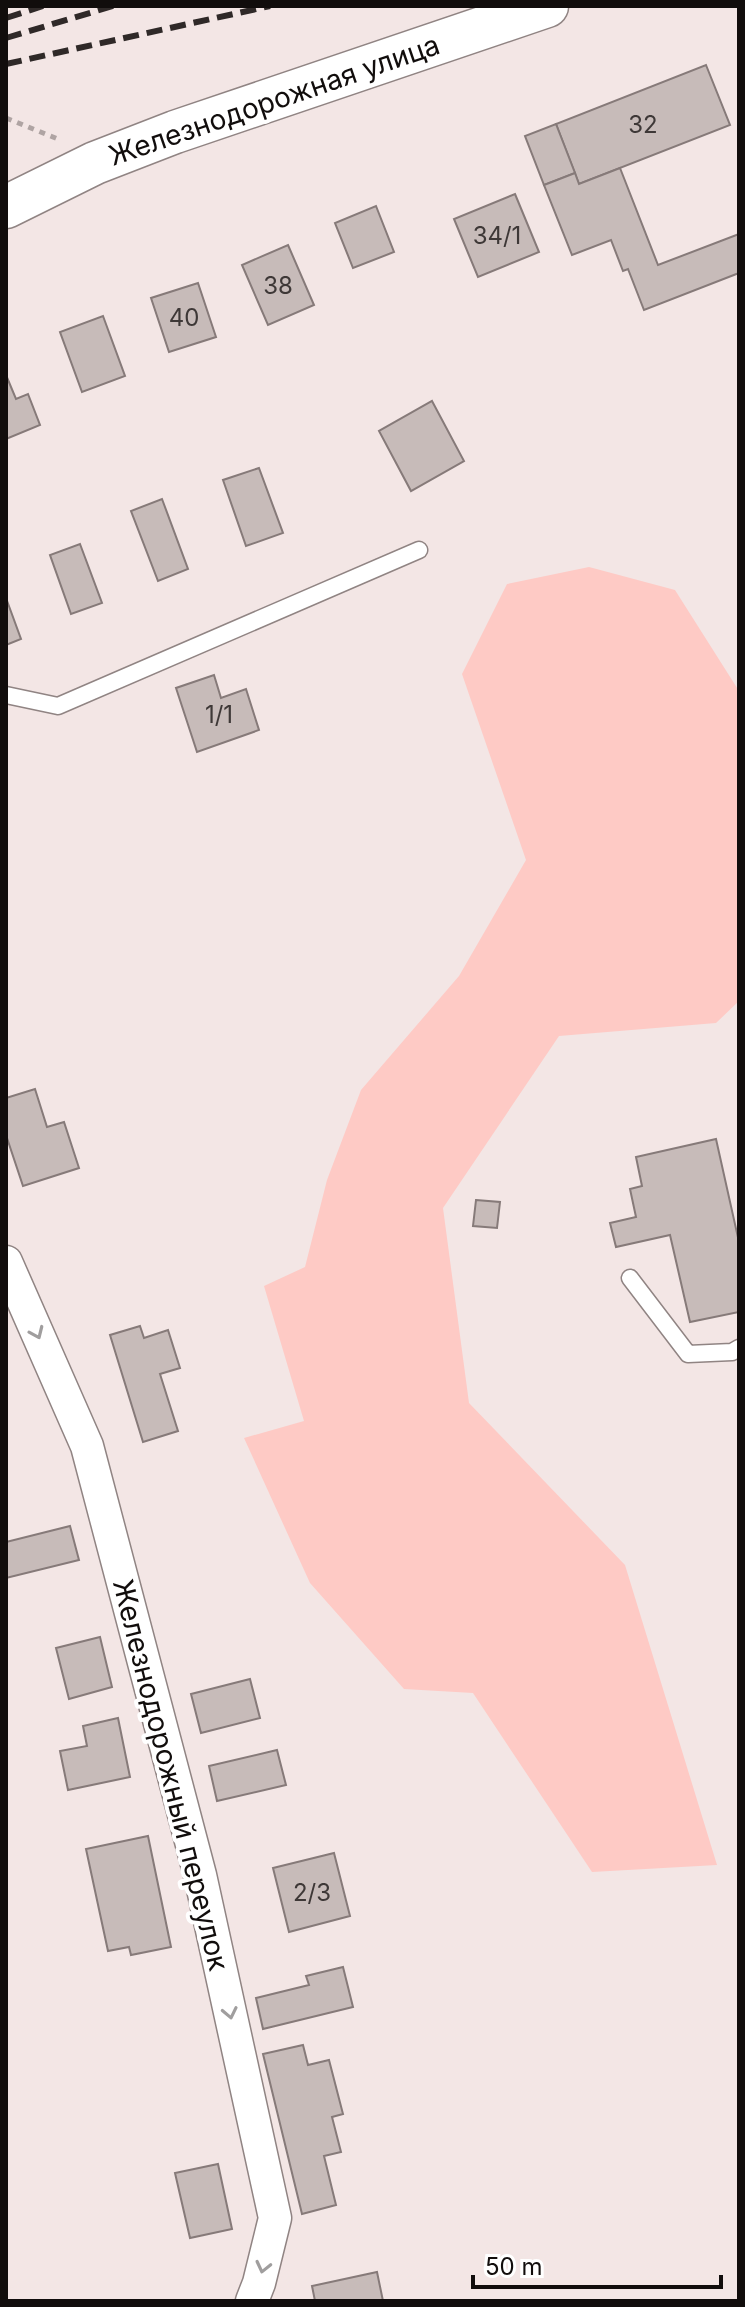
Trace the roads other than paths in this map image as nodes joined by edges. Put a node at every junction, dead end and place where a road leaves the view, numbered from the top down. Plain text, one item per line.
1 (547, 6) edge
2 (6, 207) edge
3 (419, 550) dead end
4 (6, 695) edge
5 (6, 1262) edge
6 (630, 1278) dead end
7 (739, 1348) edge
8 (252, 2301) edge

1 - 2 street, Железнодорожная улица
3 - 4 lane
5 -> 8 street, Железнодорожный переулок
6 - 7 lane

